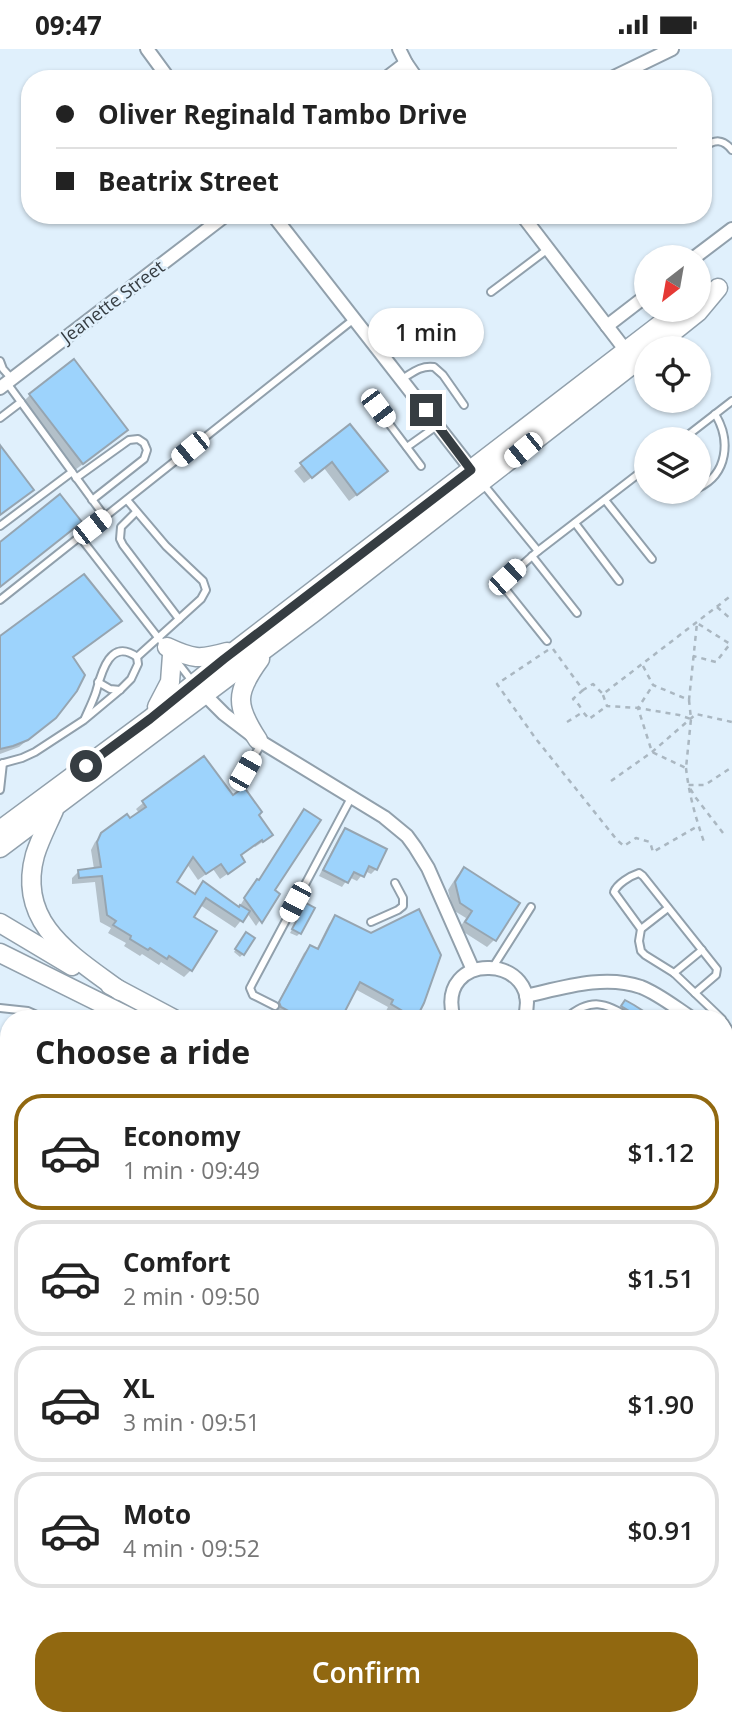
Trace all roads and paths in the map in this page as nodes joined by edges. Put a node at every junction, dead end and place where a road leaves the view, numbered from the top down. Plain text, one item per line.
1 (147, 49) edge
2 (399, 49) edge
3 (672, 49) edge
4 (406, 62) junction
5 (162, 70) edge
6 (396, 70) edge
7 (411, 70) edge
8 (629, 70) edge
9 (712, 142) edge
10 (732, 150) edge
11 (214, 224) edge
12 (280, 224) edge
13 (529, 224) edge
14 (732, 229) edge
15 (711, 245) edge
16 (548, 249) junction
17 (725, 283) edge
18 (491, 292) dead end
19 (634, 305) edge
20 (354, 319) junction
21 (668, 322) edge
22 (607, 326) junction
23 (654, 336) edge
24 (668, 336) edge
25 (634, 355) edge
26 (634, 357) edge
27 (0, 361) edge
28 (402, 379) junction
29 (6, 383) edge
30 (732, 401) edge
31 (21, 402) junction
32 (464, 405) dead end
33 (378, 408) dead end
34 (715, 414) junction
35 (0, 418) edge
36 (438, 425) junction
37 (698, 427) edge
38 (407, 447) junction
39 (421, 466) dead end
40 (74, 475) junction
41 (476, 476) junction
42 (634, 479) edge
43 (711, 480) edge
44 (92, 500) junction
45 (127, 500) junction
46 (605, 500) junction
47 (136, 512) junction
48 (105, 517) junction
49 (575, 523) junction
50 (0, 526) edge
51 (80, 537) junction
52 (535, 554) junction
53 (652, 559) dead end
54 (619, 581) dead end
55 (732, 595) edge
56 (0, 600) edge
57 (717, 607) junction
58 (577, 613) dead end
59 (179, 619) junction
60 (732, 620) edge
61 (696, 623) junction
62 (547, 641) dead end
63 (271, 645) junction
64 (166, 647) junction
65 (236, 650) junction
66 (693, 656) junction
67 (137, 657) junction
68 (642, 665) junction
69 (98, 682) junction
70 (653, 685) junction
71 (199, 689) junction
72 (120, 690) junction
73 (583, 690) junction
74 (603, 694) junction
75 (689, 700) junction
76 (607, 706) junction
77 (638, 708) junction
78 (583, 712) junction
79 (150, 719) junction
80 (691, 719) junction
81 (84, 720) junction
82 (567, 722) dead end
83 (732, 722) edge
84 (260, 741) junction
85 (652, 752) junction
86 (2, 764) edge
87 (732, 767) edge
88 (686, 768) junction
89 (245, 771) dead end
90 (611, 781) dead end
91 (688, 785) junction
92 (0, 790) edge
93 (351, 798) junction
94 (55, 807) junction
95 (698, 826) junction
96 (3, 827) edge
97 (723, 833) dead end
98 (705, 845) dead end
99 (0, 848) edge
100 (395, 883) dead end
101 (531, 907) dead end
102 (668, 908) junction
103 (371, 922) dead end
104 (0, 923) edge
105 (641, 929) junction
106 (0, 941) edge
107 (702, 950) junction
108 (0, 953) edge
109 (0, 963) edge
110 (493, 967) junction
111 (473, 970) junction
112 (674, 973) junction
113 (49, 977) junction
114 (120, 991) junction
115 (695, 993) junction
116 (526, 996) junction
117 (0, 1005) edge
118 (275, 1006) dead end
119 (23, 1010) edge
120 (111, 1010) edge
121 (157, 1010) edge
122 (452, 1010) edge
123 (526, 1010) edge
124 (576, 1010) edge
125 (617, 1010) edge
126 (679, 1010) edge
127 (713, 1010) edge

1 - 5 street
2 - 4 street
3 - 8 street
4 - 6 street
4 - 7 street
9 - 10 lane
11 - 29 street, Jeanette Street
12 - 20 street
13 - 16 street
14 - 15 street
16 - 18 lane
16 - 22 street
17 - 24 main road
19 - 22 street
20 - 28 street
20 - 45 lane
21 - 23 main road
22 - 25 street
26 - 41 main road
27 - 29 lane
28 - 32 lane
28 - 36 street
29 - 31 lane
30 - 34 lane
31 - 35 lane
31 - 40 lane
33 - 38 lane
34 - 37 lane
34 - 43 lane
36 - 38 lane
36 - 41 street
38 - 39 lane
40 - 44 lane
40 - 44 lane
40 - 50 lane
41 - 52 lane
41 - 63 main road
41 - 65 main road
42 - 46 lane
44 - 48 lane
45 - 47 lane
45 - 48 lane
46 - 49 lane
46 - 53 lane
47 - 59 lane
47 - 59 lane
48 - 51 lane
49 - 52 lane
49 - 54 lane
51 - 56 lane
51 - 64 lane
52 - 58 lane
52 - 62 lane
55 - 57 path
57 - 60 path
57 - 61 path
59 - 64 lane
61 - 66 path
61 - 66 path
61 - 68 path
63 - 71 main road
63 - 84 main road
64 - 65 main road
64 - 67 lane
64 - 71 lane
64 - 79 main road
65 - 71 main road
66 - 75 path
67 - 69 lane
67 - 72 lane
68 - 70 path
68 - 74 path
69 - 72 lane
69 - 81 lane
70 - 75 path
70 - 77 path
71 - 79 main road
71 - 84 street
71 - 94 main road
72 - 81 lane
73 - 74 path
73 - 78 path
73 - 95 path
74 - 76 path
75 - 80 path
76 - 77 path
76 - 78 path
77 - 80 path
77 - 85 path
78 - 82 path
79 - 96 main road
80 - 83 path
80 - 85 path
80 - 88 path
81 - 86 lane
84 - 89 lane
84 - 93 street
85 - 88 path
85 - 90 path
86 - 92 lane
87 - 91 path
88 - 91 path
91 - 95 path
91 - 97 path
93 - 111 street
93 - 118 lane
94 - 99 main road
94 - 114 main road
95 - 98 path
100 - 103 lane
101 - 110 lane
102 - 105 lane
102 - 105 lane
102 - 107 lane
104 - 114 main road
105 - 112 lane
106 - 113 main road
107 - 112 lane
107 - 115 lane
108 - 113 main road
109 - 113 main road
110 - 111 street
110 - 116 street
111 - 122 street
112 - 115 lane
113 - 120 main road
114 - 121 main road
115 - 127 lane
116 - 123 street
116 - 126 street
117 - 119 lane
124 - 125 lane

